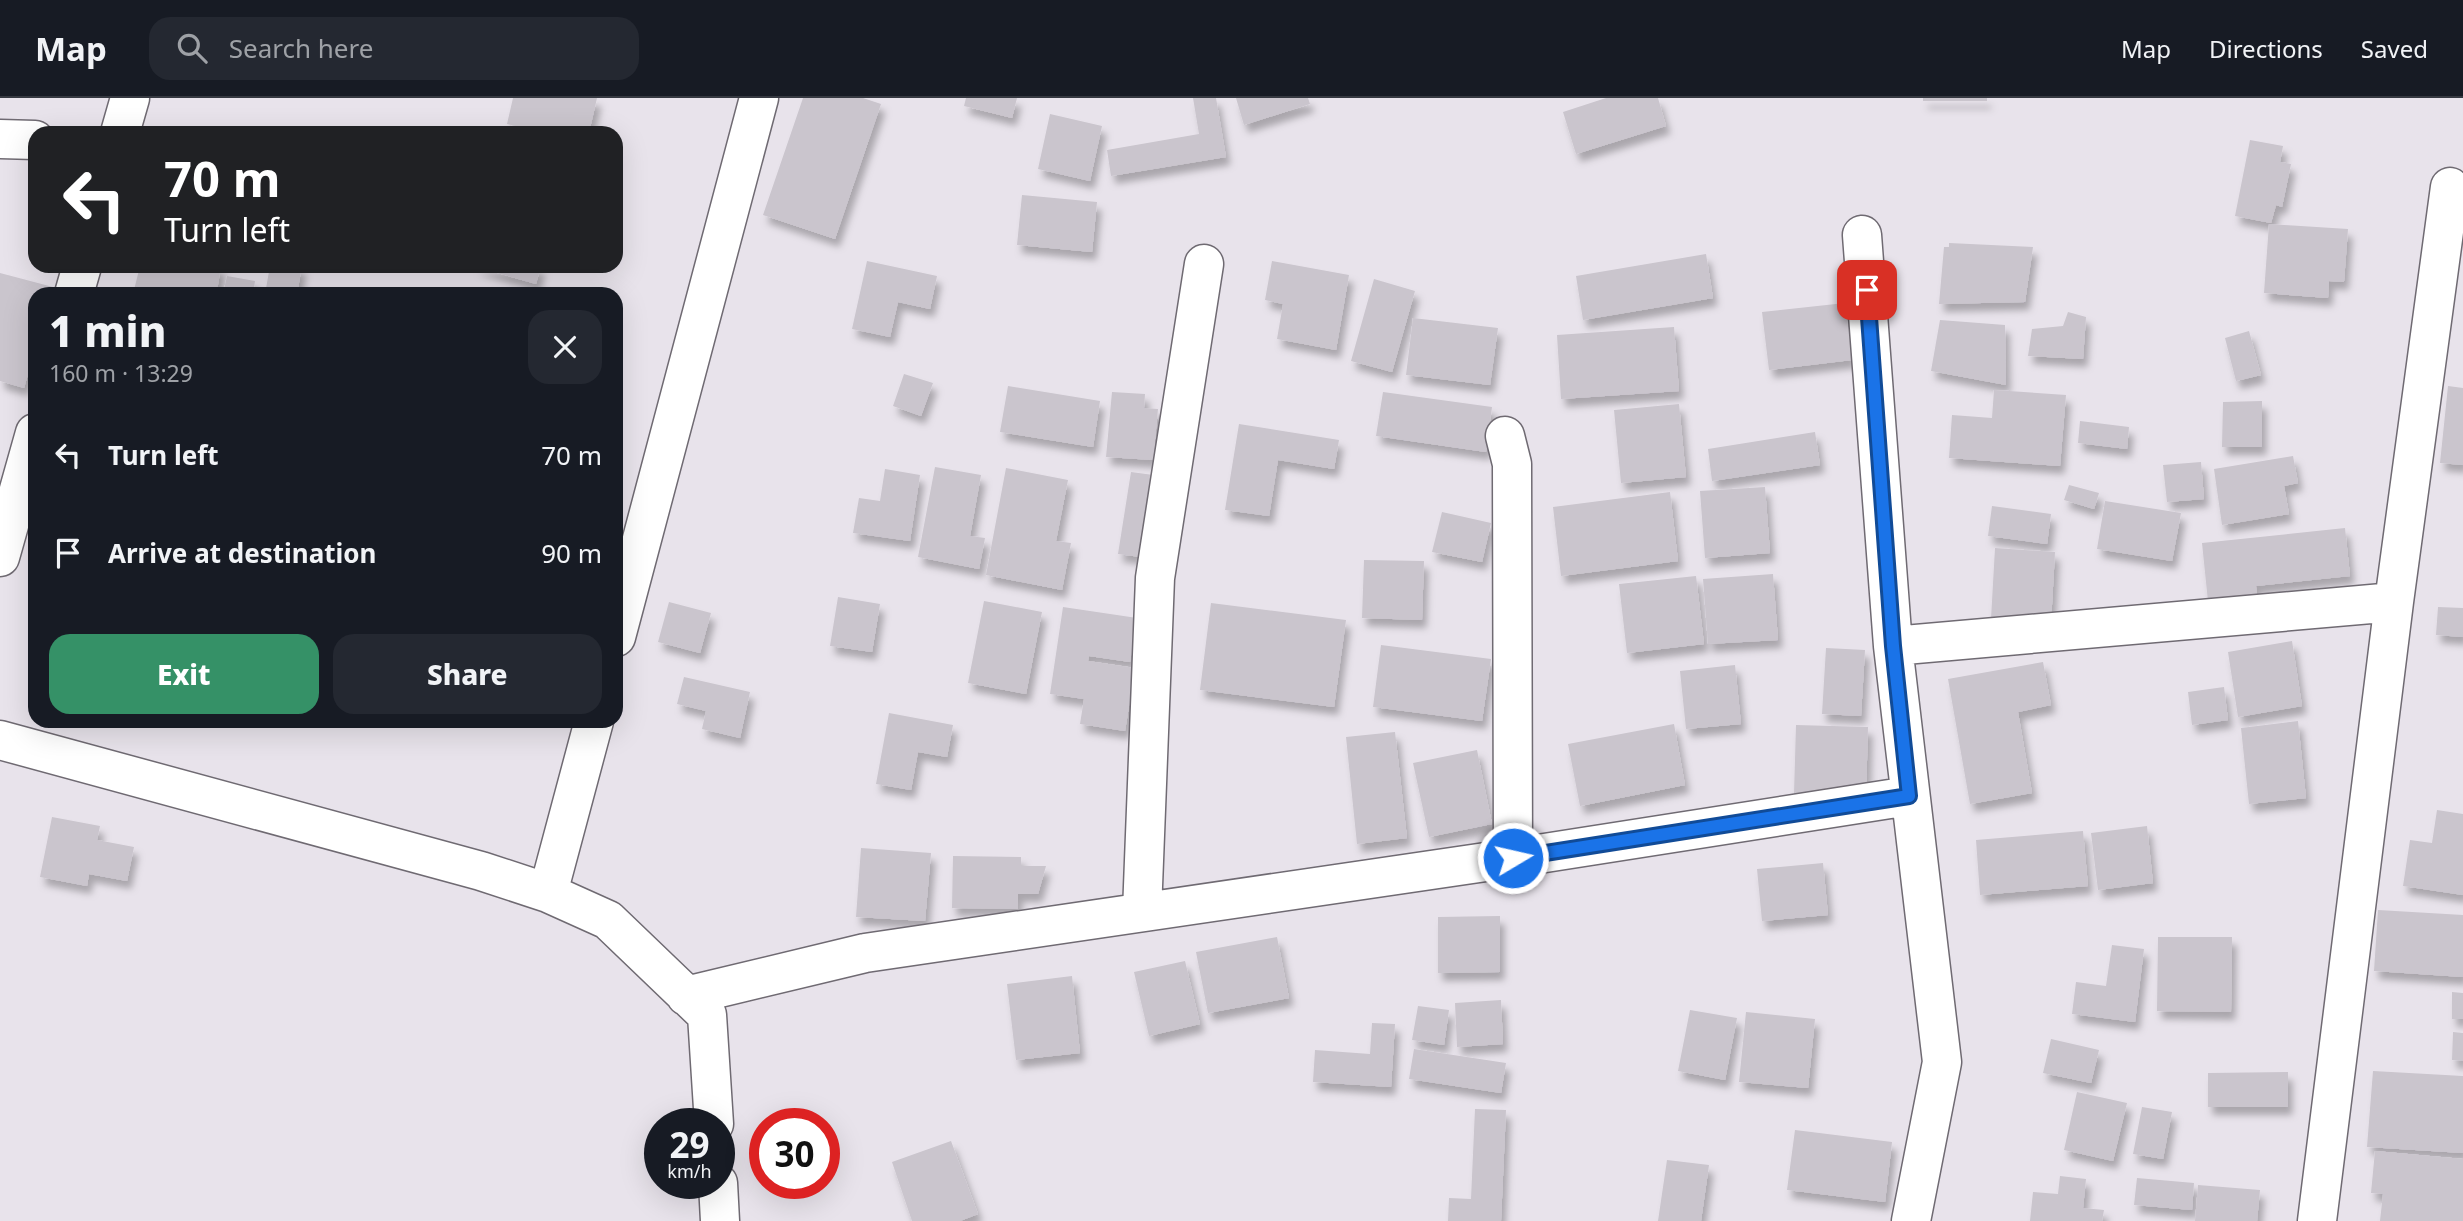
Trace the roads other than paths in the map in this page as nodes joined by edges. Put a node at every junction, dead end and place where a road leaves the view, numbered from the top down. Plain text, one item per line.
1 (130, 98) edge
2 (760, 98) edge
3 (122, 126) edge
4 (0, 139) edge
5 (28, 140) edge
6 (2450, 187) dead end
7 (1863, 235) dead end
8 (1205, 264) dead end
9 (1505, 436) dead end
10 (28, 458) edge
11 (0, 557) edge
12 (2394, 602) junction
13 (623, 611) edge
14 (1893, 646) junction
15 (592, 728) edge
16 (0, 740) edge
17 (1909, 796) junction
18 (1513, 858) junction
19 (548, 893) junction
20 (1142, 912) junction
21 (686, 996) junction
22 (713, 1108) edge
23 (719, 1199) edge
24 (720, 1221) edge
25 (1910, 1221) edge
26 (2317, 1221) edge

1 - 3 street
2 - 13 street
4 - 5 street
6 - 12 street
7 - 14 street
8 - 20 street
9 - 18 street
10 - 11 street
12 - 14 street
12 - 26 street
14 - 17 street
15 - 19 street
16 - 19 street
17 - 18 street
17 - 25 street
18 - 20 street
19 - 21 street
20 - 21 street
21 - 22 street
23 - 24 street

